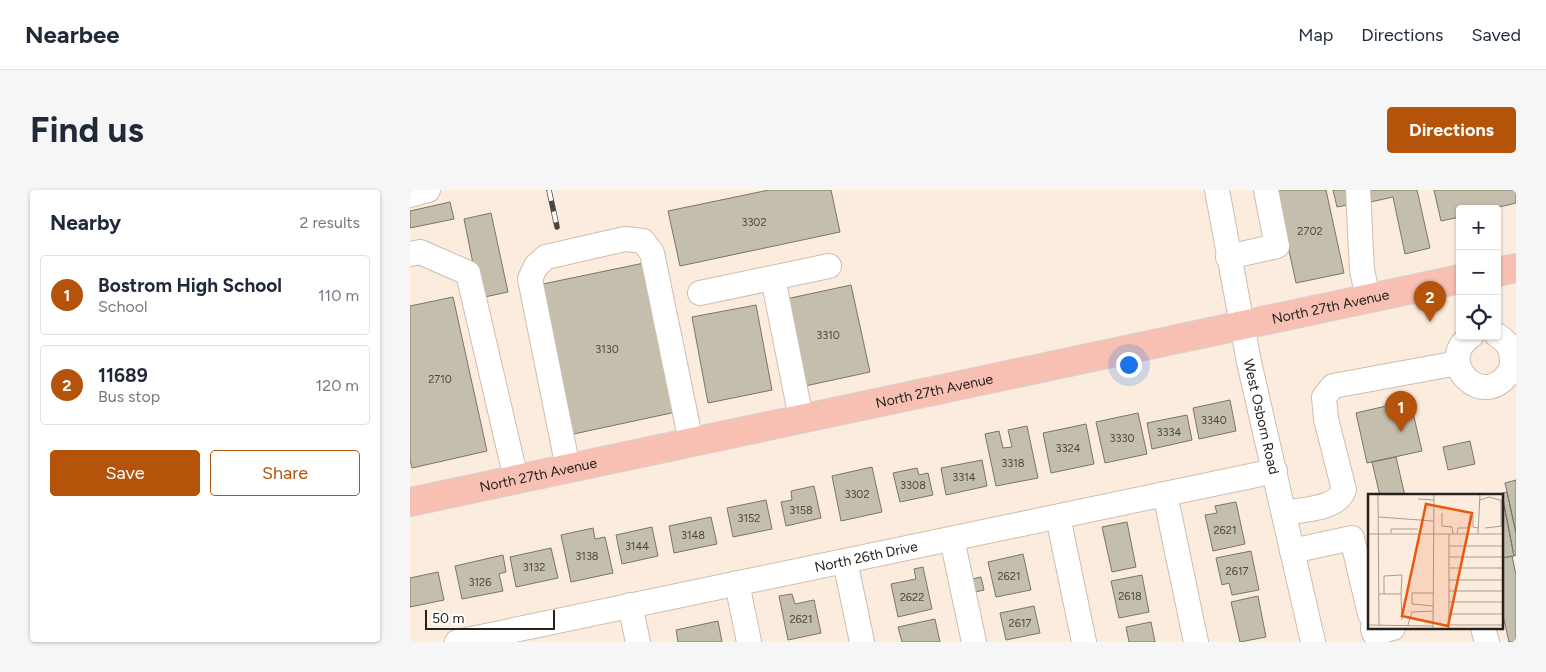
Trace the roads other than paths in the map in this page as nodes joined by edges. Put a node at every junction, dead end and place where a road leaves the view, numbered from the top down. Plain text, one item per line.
1 (428, 190) edge
2 (1217, 190) edge
3 (1266, 190) edge
4 (1358, 190) edge
5 (410, 195) edge
6 (410, 254) edge
7 (1228, 257) junction
8 (830, 266) dead end
9 (1516, 268) edge
10 (1501, 271) edge
11 (773, 278) junction
12 (1456, 280) edge
13 (700, 293) dead end
14 (1368, 298) junction
15 (1240, 324) junction
16 (1501, 338) edge
17 (1466, 340) edge
18 (1458, 363) junction
19 (801, 418) junction
20 (691, 442) junction
21 (568, 468) junction
22 (1275, 471) junction
23 (516, 479) junction
24 (1165, 494) junction
25 (410, 502) edge
26 (1284, 513) junction
27 (1058, 517) junction
28 (952, 539) junction
29 (1292, 551) junction
30 (845, 561) junction
31 (737, 583) junction
32 (630, 605) junction
33 (1368, 606) edge
34 (1373, 630) edge
35 (1385, 630) edge
36 (526, 635) edge
37 (457, 642) edge
38 (638, 642) edge
39 (749, 642) edge
40 (862, 642) edge
41 (974, 642) edge
42 (1084, 642) edge
43 (1196, 642) edge
44 (1313, 642) edge

1 - 5 street
2 - 7 street, West Osborn Road
3 - 7 street
4 - 14 street
6 - 23 street
7 - 15 street, West Osborn Road
8 - 11 street
9 - 10 main road
11 - 13 street
11 - 19 street
12 - 14 main road, North 27th Avenue
14 - 15 main road, North 27th Avenue
15 - 19 main road, North 27th Avenue
15 - 22 street, West Osborn Road
16 - 18 street
17 - 18 street
18 - 26 street
19 - 20 main road, North 27th Avenue
20 - 21 main road, North 27th Avenue
20 - 21 street
21 - 23 main road, North 27th Avenue
22 - 24 street, North 26th Drive
22 - 26 street, West Osborn Road
23 - 25 main road, North 27th Avenue
24 - 27 street, North 26th Drive
24 - 43 street
26 - 29 street, West Osborn Road
27 - 28 street, North 26th Drive
27 - 42 street
28 - 30 street, North 26th Drive
28 - 41 street
29 - 33 street
29 - 44 street, West Osborn Road
30 - 31 street, North 26th Drive
30 - 40 street
31 - 32 street, North 26th Drive
31 - 39 street
32 - 36 street, North 26th Drive
32 - 38 street
34 - 35 street
36 - 37 street, North 26th Drive

